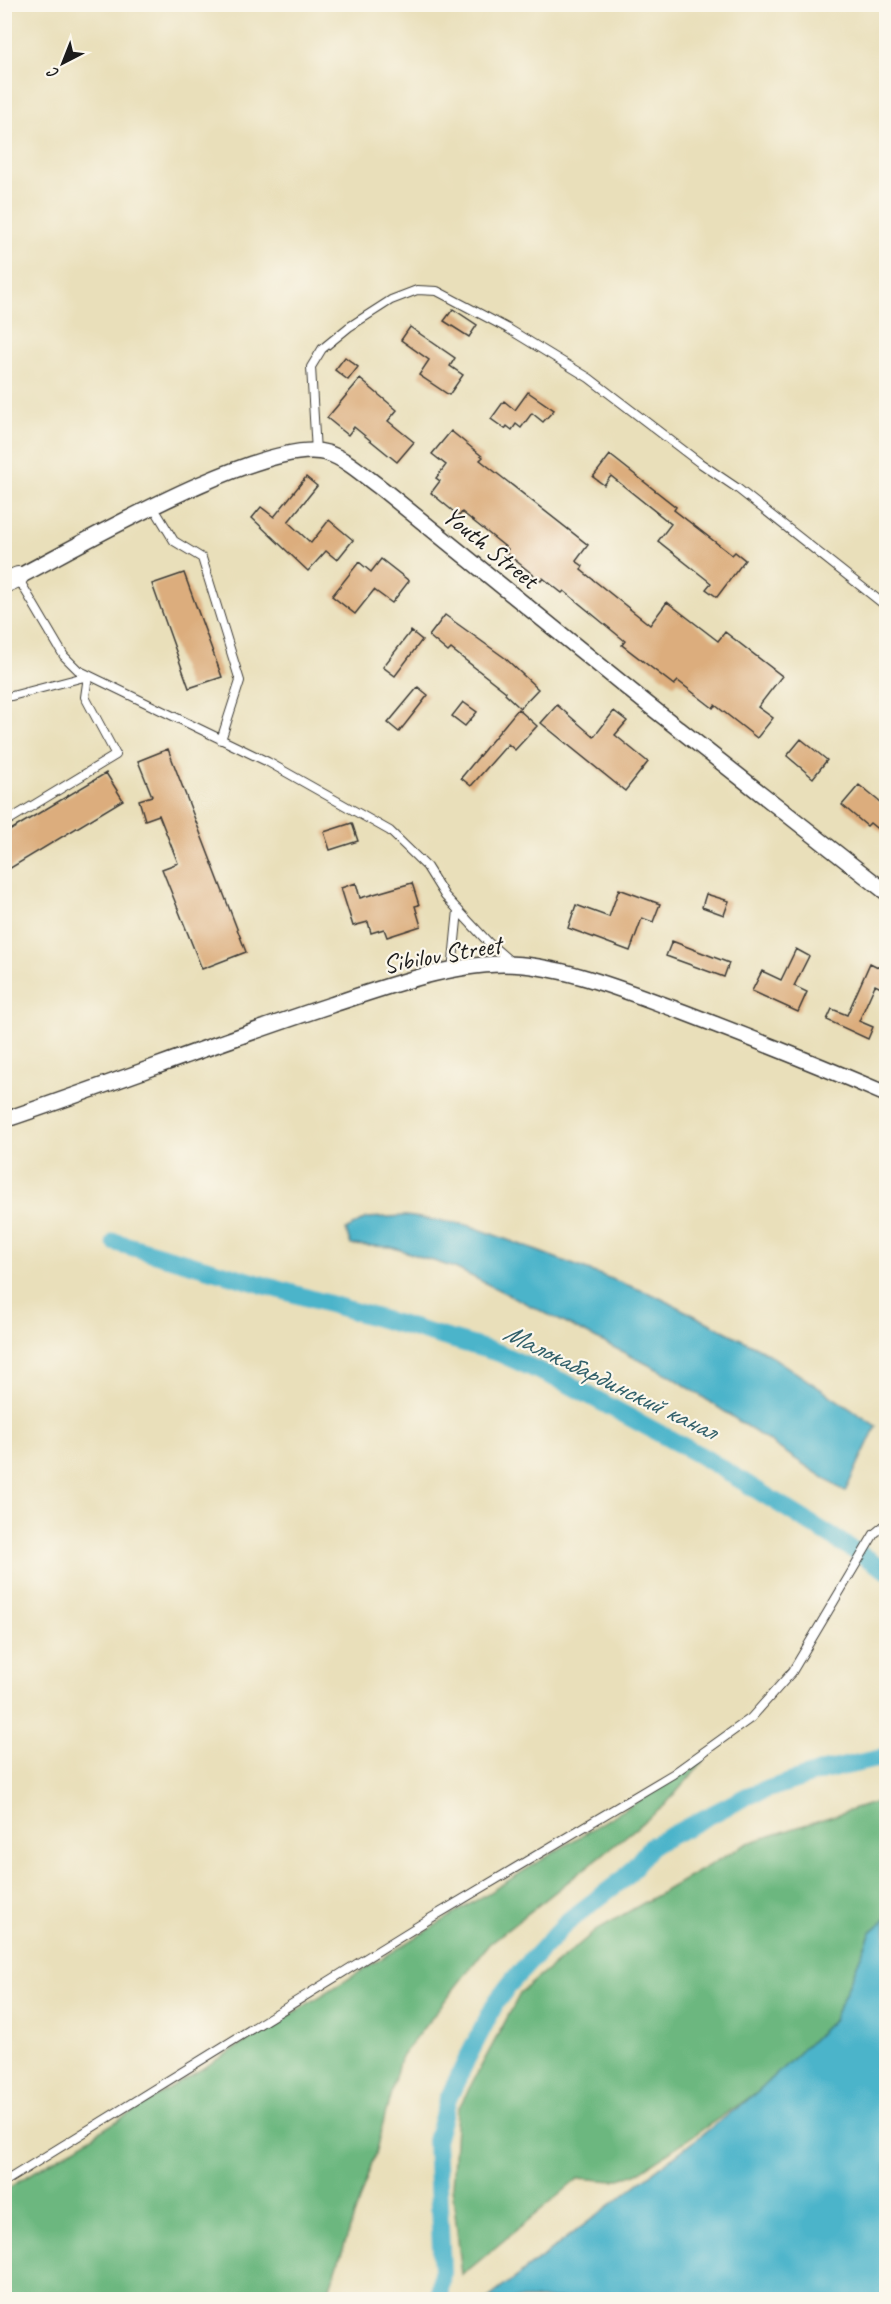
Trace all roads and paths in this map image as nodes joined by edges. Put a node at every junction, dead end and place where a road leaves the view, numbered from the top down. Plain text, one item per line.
1 (316, 452) junction
2 (154, 508) junction
3 (11, 580) edge
4 (886, 606) edge
5 (88, 676) junction
6 (4, 698) edge
7 (221, 740) junction
8 (4, 824) edge
9 (886, 892) edge
10 (458, 910) junction
11 (515, 965) junction
12 (452, 972) junction
13 (886, 1094) edge
14 (4, 1120) edge
15 (886, 1524) edge
16 (4, 2182) edge

1 - 2 street, Youth Street
1 - 4 lane
1 - 9 street, Youth Street
2 - 3 street, Youth Street
2 - 7 lane
3 - 5 lane
5 - 6 lane
5 - 7 lane
5 - 8 lane
7 - 10 lane
10 - 11 lane
10 - 12 lane
11 - 12 street, Sibilov Street
11 - 13 street, Sibilov Street
12 - 14 street, Sibilov Street
15 - 16 lane

